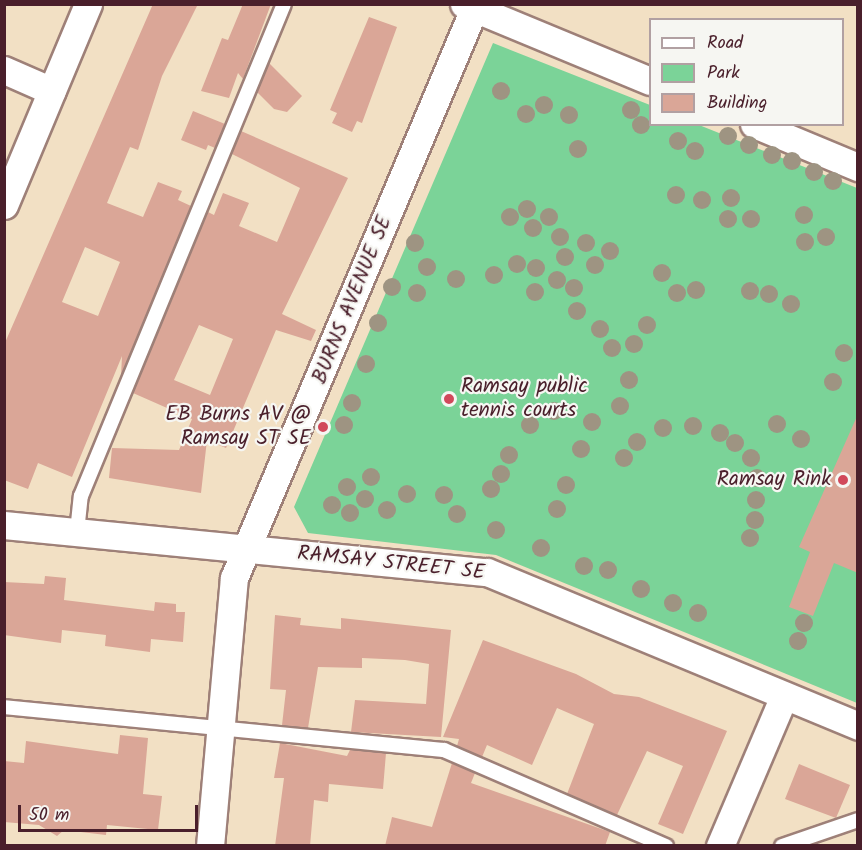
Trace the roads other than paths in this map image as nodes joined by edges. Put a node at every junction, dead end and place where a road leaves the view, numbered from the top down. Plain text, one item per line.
1 (88, 4) edge
2 (284, 4) edge
3 (471, 6) edge
4 (4, 70) edge
5 (649, 80) edge
6 (52, 91) junction
7 (759, 126) edge
8 (858, 167) edge
9 (4, 205) edge
10 (4, 525) edge
11 (77, 532) junction
12 (248, 549) junction
13 (784, 696) junction
14 (4, 707) edge
15 (222, 726) junction
16 (858, 726) edge
17 (858, 820) edge
18 (210, 846) edge
19 (666, 846) edge
20 (720, 846) edge
21 (782, 846) edge

1 - 6 street
2 - 11 lane
3 - 5 street
3 - 12 street, BURNS AVENUE SE
4 - 6 street
6 - 9 street
7 - 8 street
10 - 11 street, RAMSAY STREET SE
11 - 12 street, RAMSAY STREET SE
12 - 13 street, RAMSAY STREET SE
12 - 15 street, BURNS AVENUE SE
13 - 16 street, RAMSAY STREET SE
13 - 20 street
14 - 15 lane
15 - 18 street, BURNS AVENUE SE
15 - 19 lane
17 - 21 lane

